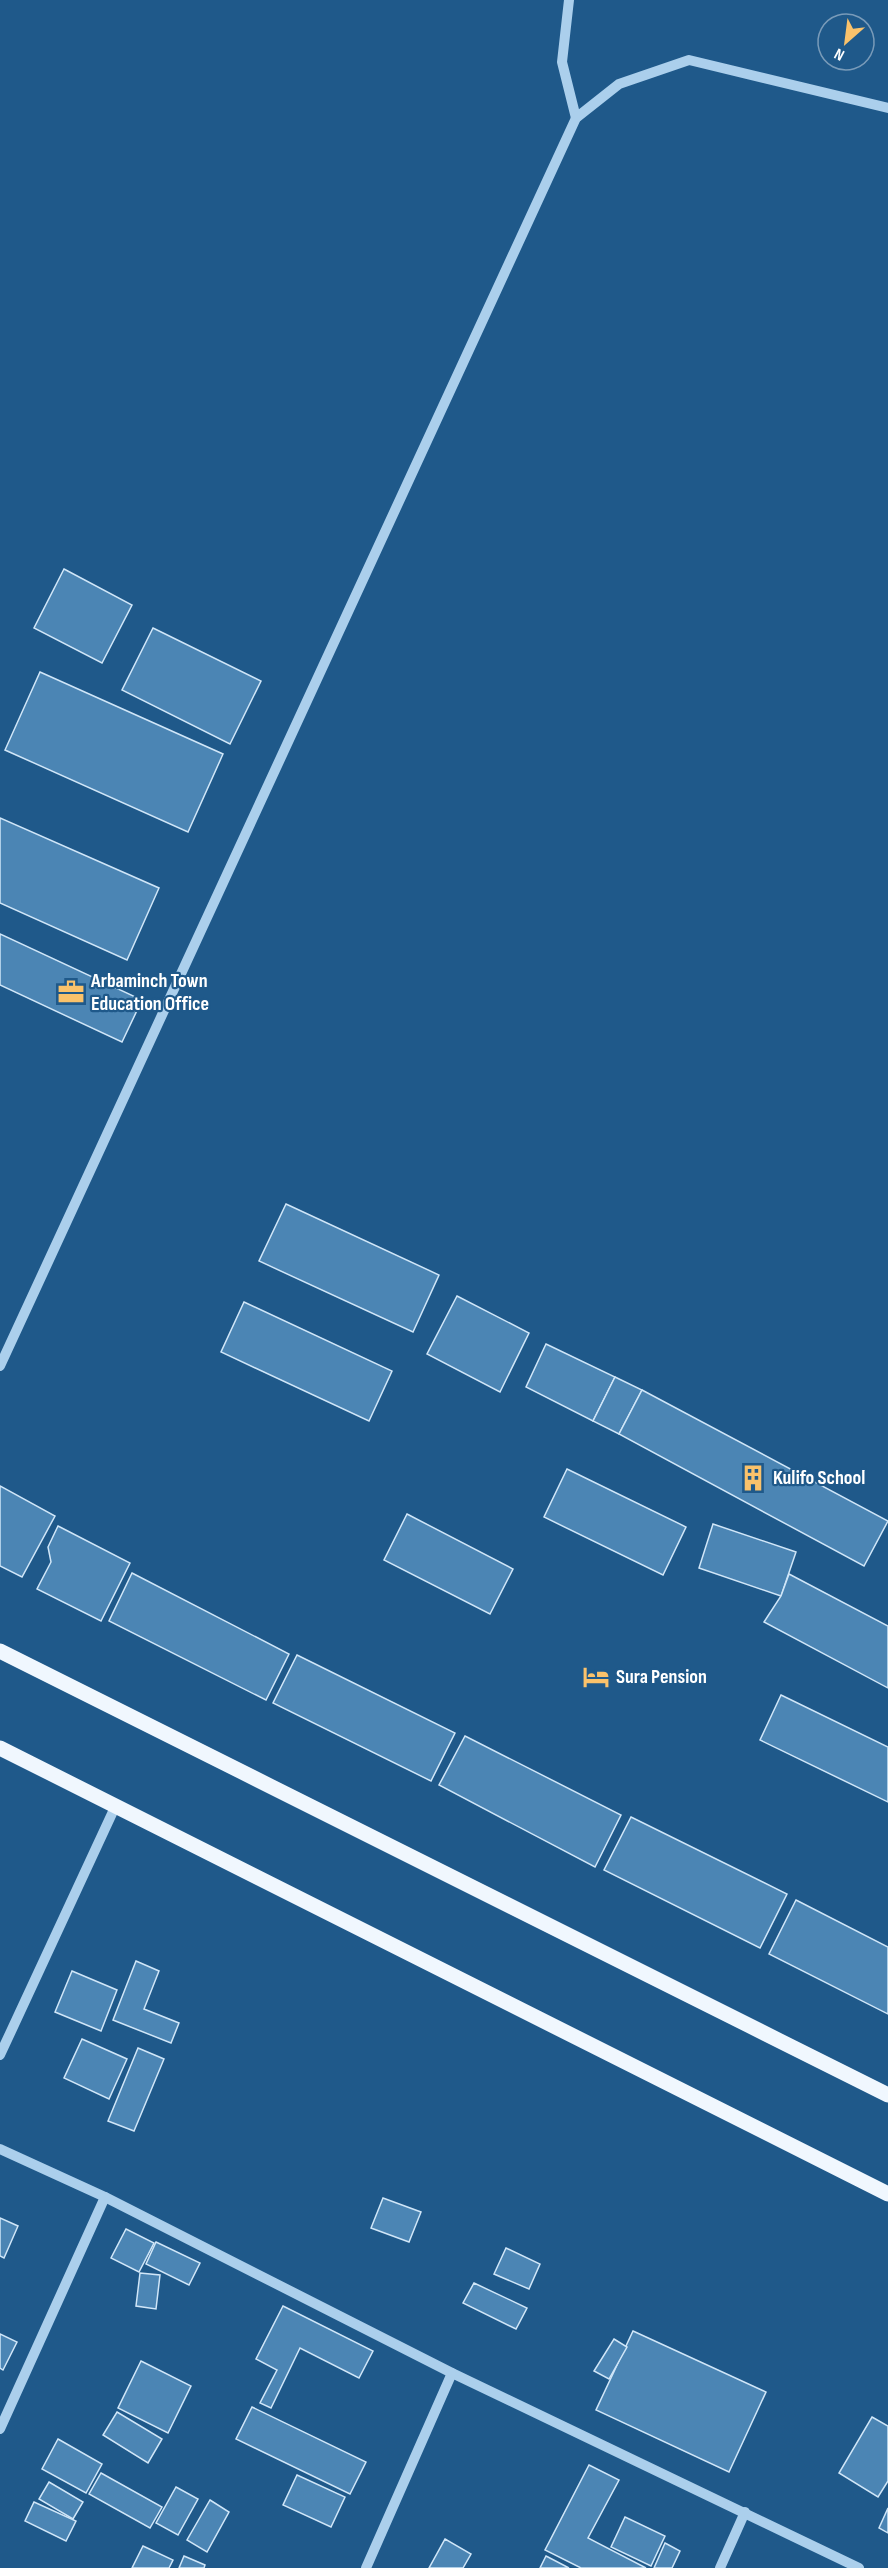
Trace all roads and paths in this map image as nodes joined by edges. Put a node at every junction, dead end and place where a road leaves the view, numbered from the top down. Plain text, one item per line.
1 (569, 0) edge
2 (888, 108) edge
3 (576, 118) junction
4 (0, 1366) edge
5 (0, 1651) edge
6 (0, 1748) edge
7 (116, 1805) junction
8 (0, 2055) edge
9 (888, 2095) edge
10 (0, 2149) edge
11 (888, 2194) edge
12 (105, 2197) junction
13 (452, 2373) junction
14 (0, 2429) edge
15 (746, 2512) junction
16 (366, 2568) edge
17 (720, 2568) edge
18 (859, 2568) edge

1 - 3 street
2 - 3 street
3 - 4 street
5 - 9 main road
6 - 7 main road
7 - 8 street
7 - 11 main road
10 - 12 street
12 - 13 street
12 - 14 street
13 - 15 street
13 - 16 street
15 - 17 street
15 - 18 street

